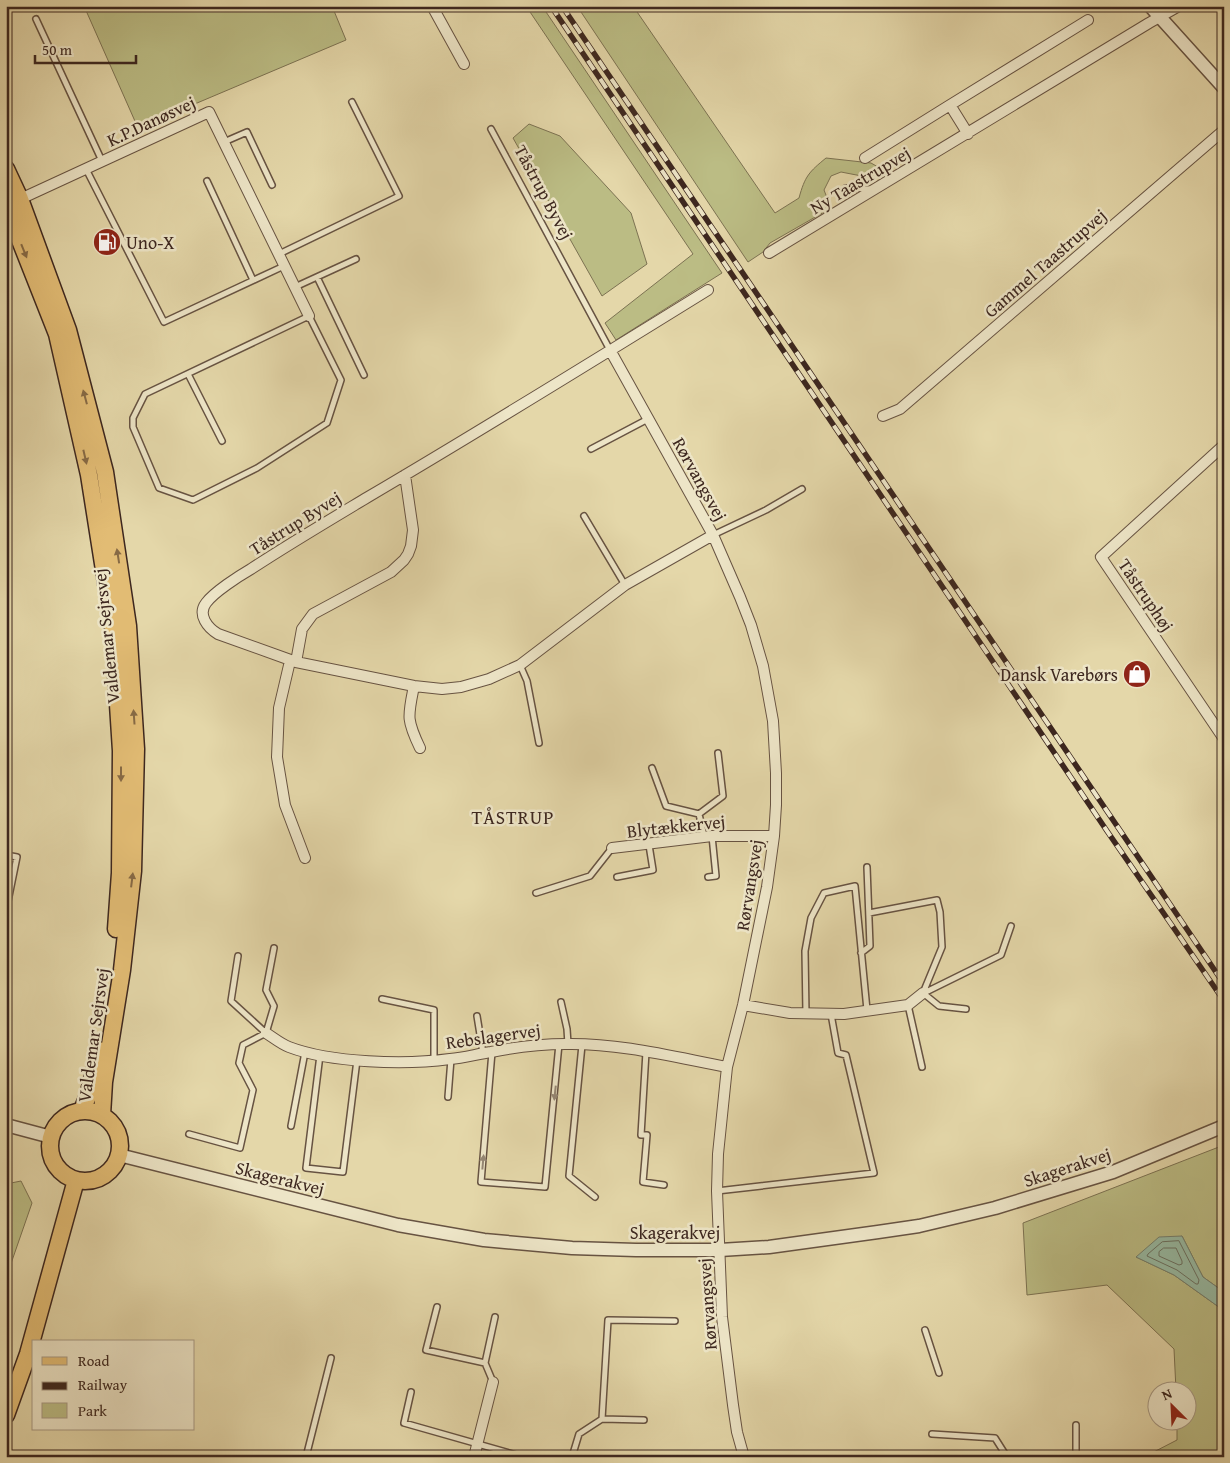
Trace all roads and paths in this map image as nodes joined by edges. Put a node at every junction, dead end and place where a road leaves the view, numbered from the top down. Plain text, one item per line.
1 (432, 6) edge
2 (1150, 6) edge
3 (1179, 6) edge
4 (1160, 17) junction
5 (36, 19) dead end
6 (1088, 20) dead end
7 (464, 64) dead end
8 (1224, 88) edge
9 (352, 102) dead end
10 (950, 106) junction
11 (491, 129) dead end
12 (1224, 130) edge
13 (968, 134) junction
14 (224, 142) junction
15 (864, 158) dead end
16 (102, 162) junction
17 (6, 169) edge
18 (86, 169) junction
19 (207, 181) dead end
20 (272, 185) dead end
21 (846, 188) dead end
22 (876, 189) junction
23 (11, 204) edge
24 (279, 254) junction
25 (769, 254) dead end
26 (356, 259) dead end
27 (284, 266) junction
28 (317, 277) junction
29 (253, 280) junction
30 (295, 287) junction
31 (708, 290) dead end
32 (309, 316) junction
33 (610, 350) junction
34 (188, 374) junction
35 (364, 375) dead end
36 (883, 416) dead end
37 (648, 419) junction
38 (222, 441) dead end
39 (1224, 445) edge
40 (591, 450) dead end
41 (405, 475) junction
42 (802, 489) dead end
43 (584, 516) dead end
44 (713, 536) junction
45 (625, 585) junction
46 (293, 661) junction
47 (520, 665) junction
48 (414, 686) junction
49 (1224, 739) edge
50 (539, 743) dead end
51 (420, 748) dead end
52 (718, 753) dead end
53 (652, 768) dead end
54 (699, 814) junction
55 (708, 836) junction
56 (774, 836) junction
57 (649, 845) junction
58 (612, 848) joint
59 (6, 855) edge
60 (305, 858) dead end
61 (868, 868) dead end
62 (617, 877) dead end
63 (708, 877) dead end
64 (536, 893) dead end
65 (6, 911) edge
66 (869, 913) junction
67 (1011, 926) dead end
68 (274, 948) dead end
69 (861, 953) junction
70 (238, 956) dead end
71 (923, 993) junction
72 (382, 999) dead end
73 (561, 1002) dead end
74 (742, 1005) junction
75 (908, 1005) junction
76 (966, 1009) dead end
77 (867, 1010) junction
78 (806, 1014) junction
79 (831, 1014) junction
80 (477, 1016) dead end
81 (266, 1033) junction
82 (563, 1044) junction
83 (582, 1044) junction
84 (305, 1052) junction
85 (488, 1052) junction
86 (646, 1052) junction
87 (320, 1055) junction
88 (451, 1059) junction
89 (357, 1060) junction
90 (434, 1060) junction
91 (922, 1066) dead end
92 (727, 1067) junction
93 (448, 1097) dead end
94 (82, 1110) junction
95 (102, 1115) junction
96 (6, 1125) edge
97 (291, 1126) dead end
98 (1224, 1126) edge
99 (190, 1134) dead end
100 (51, 1137) junction
101 (119, 1155) junction
102 (76, 1180) junction
103 (664, 1185) dead end
104 (717, 1191) junction
105 (595, 1197) dead end
106 (720, 1250) junction
107 (437, 1307) dead end
108 (495, 1317) dead end
109 (675, 1321) dead end
110 (925, 1330) dead end
111 (331, 1358) dead end
112 (485, 1363) junction
113 (939, 1373) dead end
114 (493, 1382) joint
115 (411, 1392) dead end
116 (6, 1415) edge
117 (602, 1419) junction
118 (644, 1420) dead end
119 (1076, 1425) dead end
120 (932, 1434) dead end
121 (477, 1444) junction
122 (520, 1456) edge
123 (306, 1457) edge
124 (474, 1457) edge
125 (572, 1457) edge
126 (744, 1457) edge
127 (1006, 1457) edge
128 (1076, 1457) edge

1 - 7 street
2 - 4 street
3 - 4 street, Ny Taastrupvej
4 - 8 street
4 - 13 street, Ny Taastrupvej
5 - 16 lane
6 - 10 street, Ny Taastrupvej
9 - 24 lane
10 - 13 street
10 - 15 street, Ny Taastrupvej
11 - 33 lane, Tåstrup Byvej
12 - 36 street, Gammel Taastrupvej
13 - 22 street, Ny Taastrupvej
14 - 16 street, K.P.Danøsvej
14 - 20 lane
14 - 24 street, K.P.Danøsvej
16 - 18 street, K.P.Danøsvej
17 - 23 main road, Valdemar Sejrsvej
18 - 23 street, K.P.Danøsvej
18 - 29 lane
19 - 29 lane
21 - 22 lane
22 - 25 street, Ny Taastrupvej
23 -> 94 main road, Valdemar Sejrsvej
95 -> 23 main road, Valdemar Sejrsvej
24 - 27 street, K.P.Danøsvej
26 - 28 lane
27 - 29 lane
27 - 30 street, K.P.Danøsvej
28 - 30 lane
28 - 35 lane
30 - 32 street, K.P.Danøsvej
31 - 33 street, Tåstrup Byvej
32 - 34 lane
32 - 34 lane
33 - 37 street, Rørvangsvej
33 - 41 street, Tåstrup Byvej
34 - 38 lane
37 - 40 lane
37 - 44 street, Rørvangsvej
39 - 49 street, Tåstruphøj
41 - 46 street
41 - 46 street, Tåstrup Byvej
42 - 44 lane
43 - 45 lane
44 - 45 street, Tåstrup Byvej
44 - 56 street, Rørvangsvej
45 - 47 street, Tåstrup Byvej
46 - 48 street, Tåstrup Byvej
46 - 60 street
47 - 48 street, Tåstrup Byvej
47 - 50 lane
48 - 51 street
52 - 54 lane
53 - 54 lane
54 - 55 lane
55 - 56 street, Blytækkervej
55 - 57 street, Blytækkervej
55 - 63 lane
56 - 74 street, Rørvangsvej
57 - 58 street, Blytækkervej
57 - 62 lane
58 - 64 lane
59 - 65 lane
61 - 66 lane
66 - 69 lane
66 - 71 lane
67 - 71 lane
68 - 81 lane
69 - 77 lane
69 - 78 lane
70 - 81 lane
71 - 75 street
71 - 76 lane
72 - 90 lane
73 - 82 lane
74 - 78 street
74 - 92 street, Rørvangsvej
75 - 77 street
75 - 91 lane
77 - 79 street
78 - 79 street
79 - 104 lane
80 - 85 lane
81 - 84 street, Rebslagervej
81 - 99 lane
82 - 83 street, Rebslagervej
82 - 85 street, Rebslagervej
82 -> 85 lane
83 - 86 street, Rebslagervej
83 - 105 lane
84 - 87 street, Rebslagervej
84 - 97 lane
85 - 88 street, Rebslagervej
86 - 92 street, Rebslagervej
86 - 103 lane
87 - 89 street, Rebslagervej
87 - 89 lane
88 - 90 street, Rebslagervej
88 - 93 lane
89 - 90 street, Rebslagervej
92 - 104 street, Rørvangsvej
94 - 95 main road
94 - 100 main road
95 - 101 main road
96 - 100 street
98 - 106 street, Skagerakvej
100 - 102 main road
101 - 102 main road
101 - 106 street, Skagerakvej
102 - 116 main road
104 - 106 street, Rørvangsvej
106 - 126 street, Rørvangsvej
107 - 112 lane
108 - 112 lane
109 - 117 lane
110 - 113 lane
111 - 123 lane
112 - 114 lane
114 - 121 street
115 - 121 lane
117 - 118 lane
117 - 125 lane
119 - 128 lane
120 - 127 lane
121 - 122 lane
121 - 124 street

